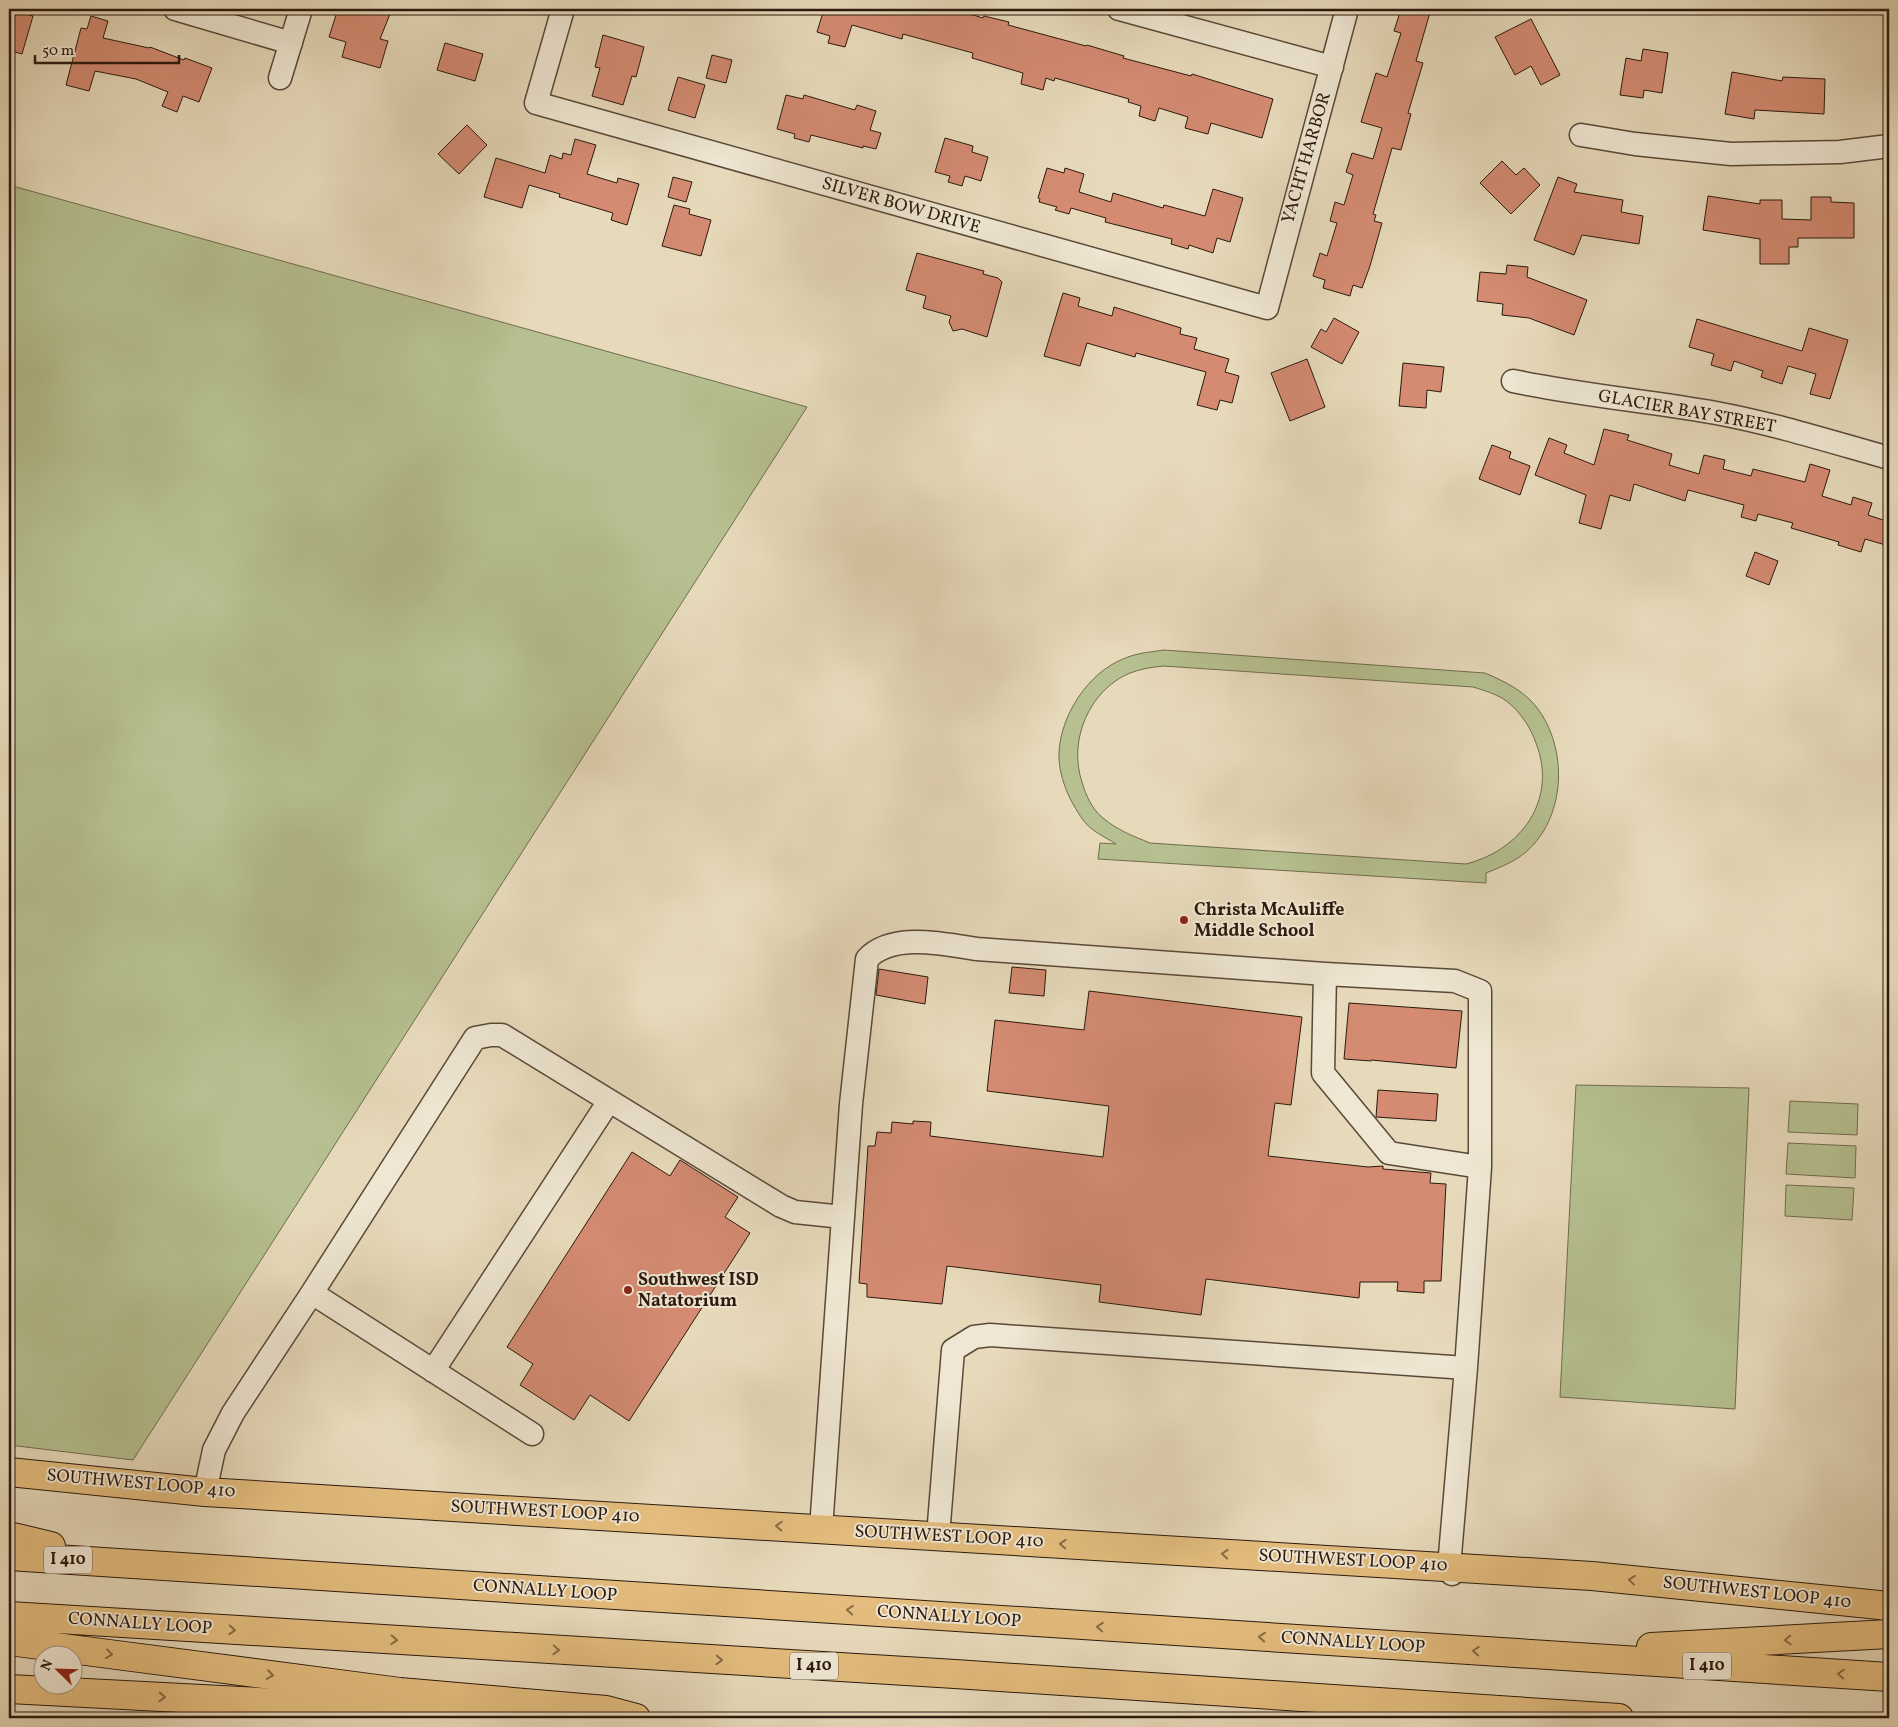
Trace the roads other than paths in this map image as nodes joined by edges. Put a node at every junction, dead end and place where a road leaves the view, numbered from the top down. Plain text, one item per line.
1 (175, 9) edge
2 (301, 9) edge
3 (563, 9) edge
4 (1119, 9) edge
5 (1347, 9) edge
6 (291, 43) junction
7 (1332, 67) junction
8 (280, 78) dead end
9 (1581, 134) dead end
10 (1889, 146) edge
11 (1267, 308) joint
12 (1512, 381) dead end
13 (1889, 458) edge
14 (1324, 974) junction
15 (609, 1101) junction
16 (1480, 1167) junction
17 (843, 1217) junction
18 (312, 1293) junction
19 (1466, 1368) junction
20 (433, 1371) junction
21 (532, 1434) dead end
22 (9, 1472) edge
23 (205, 1492) junction
24 (821, 1529) junction
25 (9, 1536) edge
26 (938, 1536) junction
27 (9, 1556) edge
28 (128, 1564) junction
29 (1451, 1570) junction
30 (1889, 1606) edge
31 (9, 1616) edge
32 (1889, 1634) edge
33 (9, 1641) edge
34 (1525, 1654) junction
35 (1889, 1677) edge
36 (9, 1688) edge
37 (562, 1718) edge
38 (636, 1718) edge
39 (1620, 1718) edge

1 - 6 street
2 - 6 street
3 - 11 street, SILVER BOW DRIVE
4 - 7 street
5 - 7 street, YACHT HARBOR
6 - 8 street
7 - 11 street, YACHT HARBOR
9 - 10 street
12 - 13 street, GLACIER BAY STREET
14 - 16 street
14 - 16 street
14 - 17 street
15 - 17 street
15 - 18 street
15 - 20 street
16 - 19 street
17 - 24 street
18 - 20 street
18 - 23 street
19 - 26 street
19 - 29 street
20 - 21 street
22 - 23 main road, SOUTHWEST LOOP 410
24 -> 23 main road, SOUTHWEST LOOP 410
24 - 26 main road, SOUTHWEST LOOP 410
25 - 28 main road
29 -> 26 main road, SOUTHWEST LOOP 410
27 - 28 main road, CONNALLY LOOP / I 410
34 -> 28 main road, CONNALLY LOOP / I 410
30 -> 29 main road, SOUTHWEST LOOP 410
31 -> 39 main road, CONNALLY LOOP / I 410
32 -> 34 main road
33 -> 38 main road
35 -> 34 main road, CONNALLY LOOP / I 410
36 -> 37 main road

